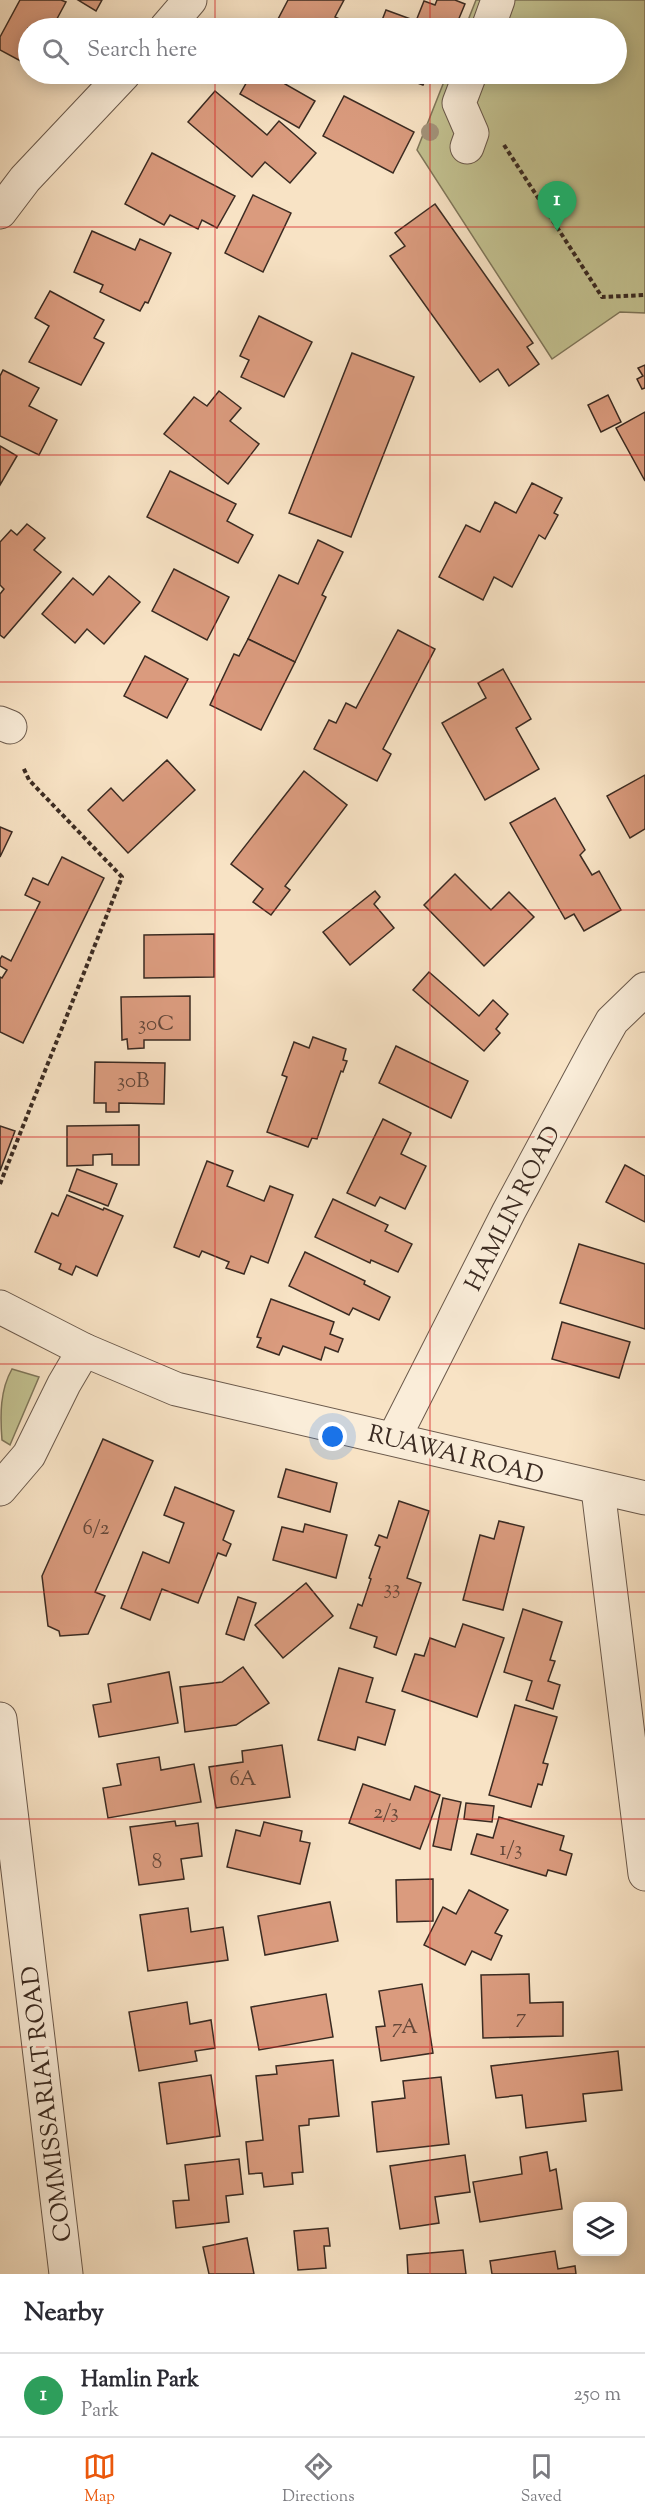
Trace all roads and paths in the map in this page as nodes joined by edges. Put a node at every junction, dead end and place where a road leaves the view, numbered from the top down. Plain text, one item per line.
1 (190, 0) edge
2 (498, 0) edge
3 (175, 18) edge
4 (492, 18) edge
5 (115, 84) edge
6 (466, 84) edge
7 (502, 141) dead end
8 (467, 147) dead end
9 (0, 212) edge
10 (645, 295) edge
11 (23, 767) dead end
12 (645, 989) edge
13 (0, 1184) edge
14 (0, 1306) edge
15 (84, 1350) junction
16 (394, 1438) junction
17 (0, 1489) edge
18 (598, 1489) junction
19 (645, 1498) edge
20 (0, 1719) edge
21 (645, 1874) edge
22 (66, 2274) edge

1 - 3 street
2 - 4 street
5 - 9 street
6 - 8 street
7 - 10 path
11 - 13 path
12 - 16 street, HAMLIN ROAD
14 - 15 street, RUAWAI ROAD
15 - 16 street, RUAWAI ROAD
15 - 17 street
16 - 18 street, RUAWAI ROAD
18 - 19 street, RUAWAI ROAD
18 - 21 street
20 - 22 street, COMMISSARIAT ROAD

